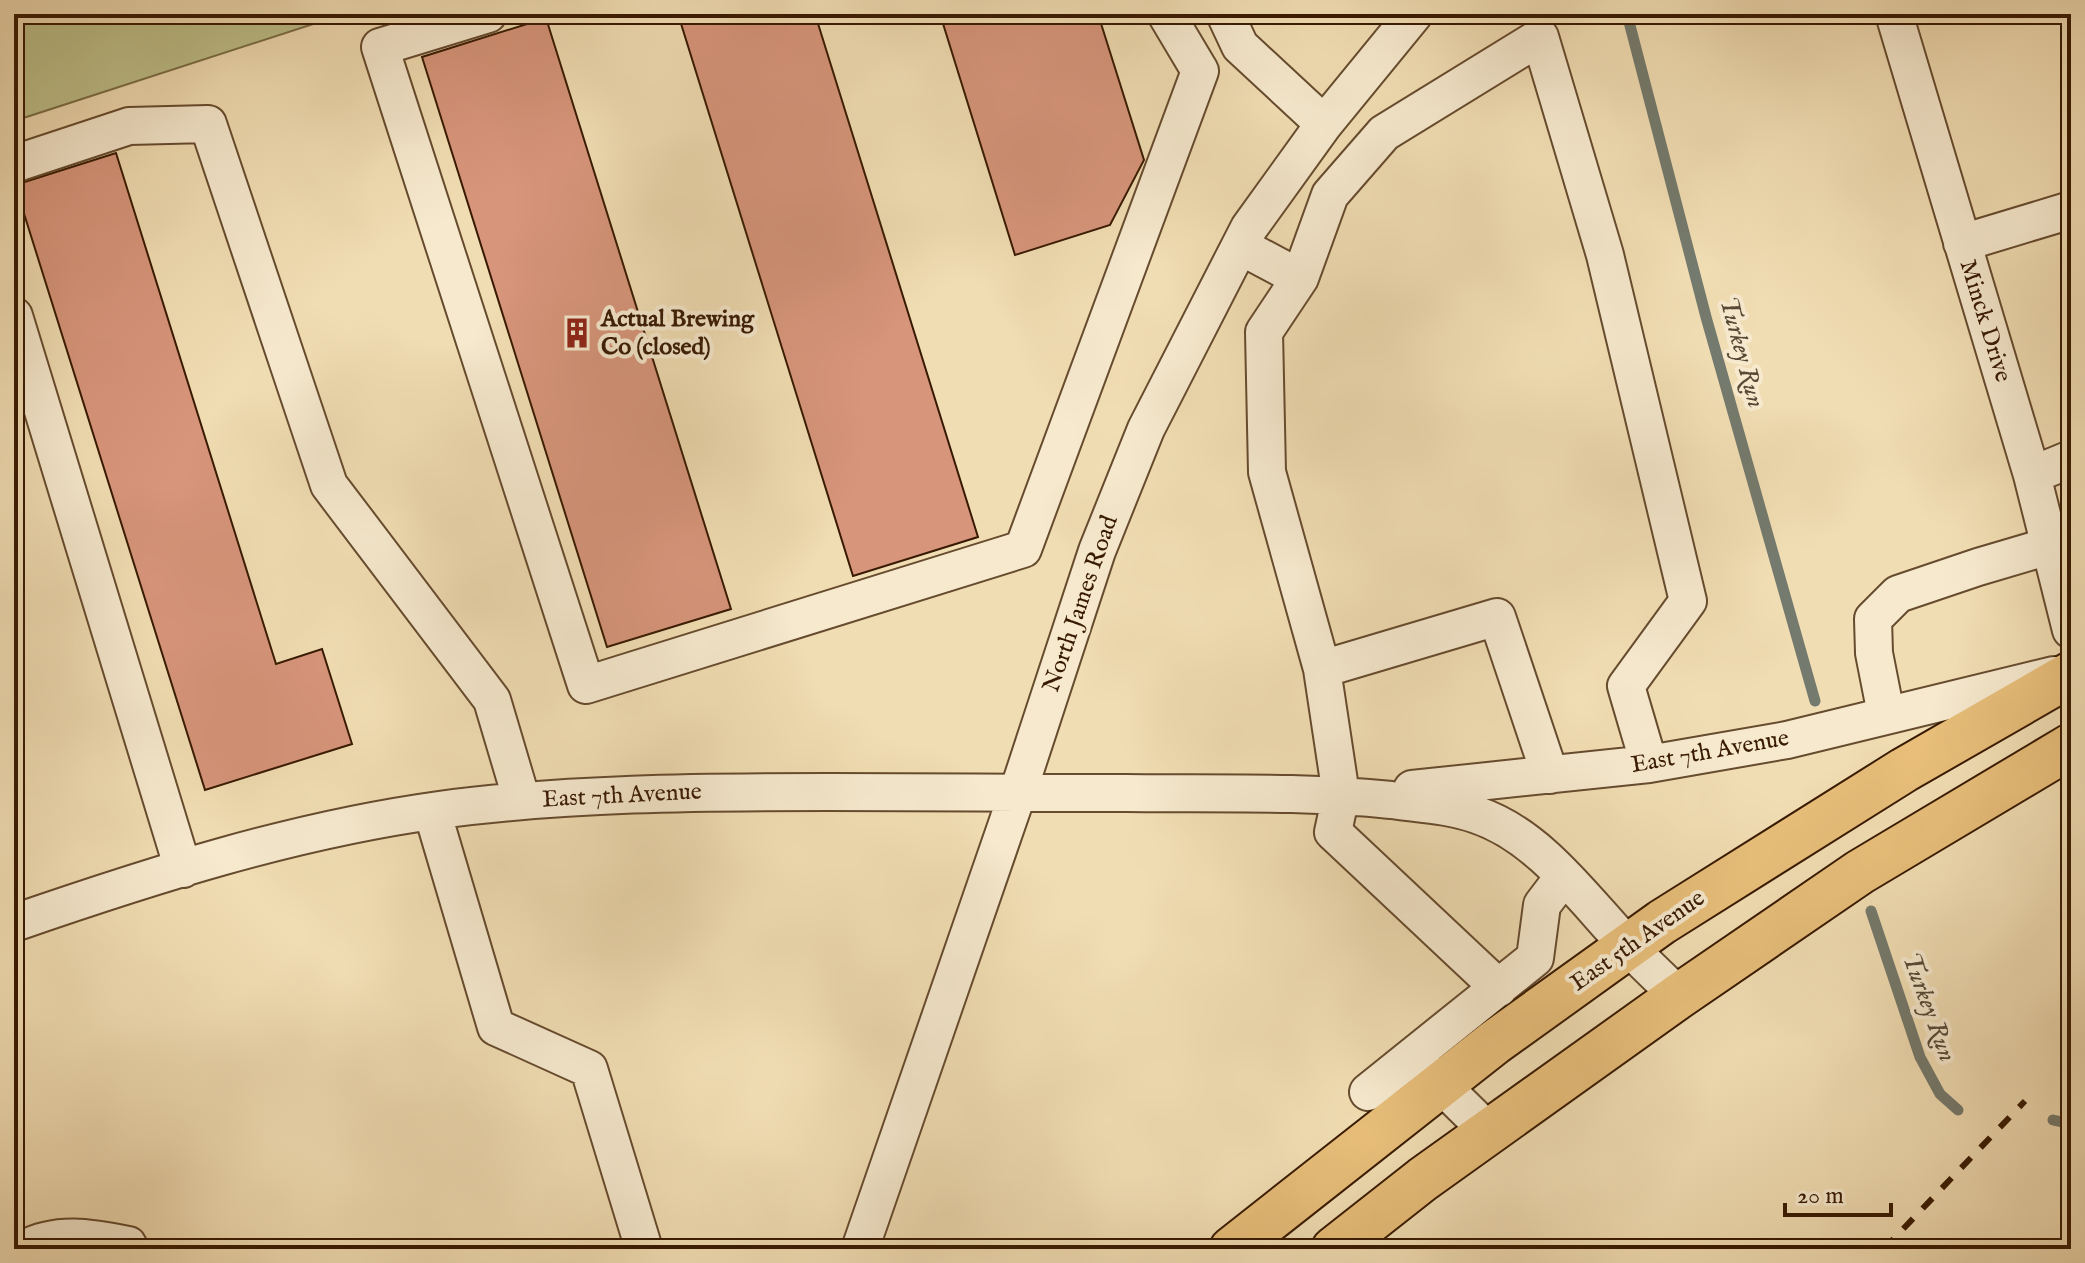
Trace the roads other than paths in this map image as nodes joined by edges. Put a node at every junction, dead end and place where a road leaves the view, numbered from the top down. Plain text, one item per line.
1 (488, 14) edge
2 (1166, 14) edge
3 (1414, 14) edge
4 (1894, 14) edge
5 (1232, 30) edge
6 (1200, 71) junction
7 (1324, 124) junction
8 (14, 164) edge
9 (2071, 210) edge
10 (1962, 243) junction
11 (1240, 246) junction
12 (1300, 278) junction
13 (14, 316) edge
14 (2071, 459) edge
15 (2032, 475) junction
16 (2049, 546) junction
17 (2071, 630) edge
18 (1322, 669) junction
19 (2071, 672) edge
20 (1886, 714) junction
21 (2071, 746) edge
22 (1649, 764) junction
23 (1550, 775) junction
24 (1018, 792) junction
25 (1341, 795) junction
26 (522, 801) junction
27 (432, 811) junction
28 (183, 869) junction
29 (1564, 876) junction
30 (14, 923) edge
31 (1628, 946) junction
32 (1499, 988) junction
33 (1679, 996) junction
34 (1427, 1071) junction
35 (1368, 1092) dead end
36 (1489, 1132) junction
37 (24, 1249) edge
38 (130, 1249) edge
39 (644, 1249) edge
40 (860, 1249) edge
41 (1232, 1249) edge
42 (1334, 1249) edge

1 - 6 street
2 - 6 street
3 - 7 street, North James Road
4 - 10 street, Minck Drive
5 - 6 street
5 - 7 street
7 - 11 street, North James Road
8 - 26 street
9 - 10 street
10 - 15 street, Minck Drive
11 - 12 street
11 - 24 street, North James Road
12 - 18 street
12 - 22 street
13 - 28 street
14 - 15 street
15 - 16 street, Minck Drive
16 - 17 street, Minck Drive
16 - 20 street
18 - 23 street
18 - 25 street
19 - 20 street, East 7th Avenue
19 - 31 main road, East 5th Avenue
20 - 22 street, East 7th Avenue
21 - 33 main road
22 - 23 street, East 7th Avenue
23 - 25 street, East 7th Avenue
24 - 25 street, East 7th Avenue
24 - 26 street, East 7th Avenue
24 - 40 street, North James Road
25 - 29 street, East 7th Avenue
25 - 32 street
26 - 27 street, East 7th Avenue
27 - 28 street, East 7th Avenue
27 - 39 street
28 - 30 street, East 7th Avenue
29 - 31 street, East 7th Avenue
29 - 32 street
31 - 33 street, East 7th Avenue
31 - 34 main road, East 5th Avenue
32 - 34 street
33 - 36 main road
34 - 35 street
34 - 36 street
34 - 41 main road, East 5th Avenue
36 - 42 main road
37 - 38 street

